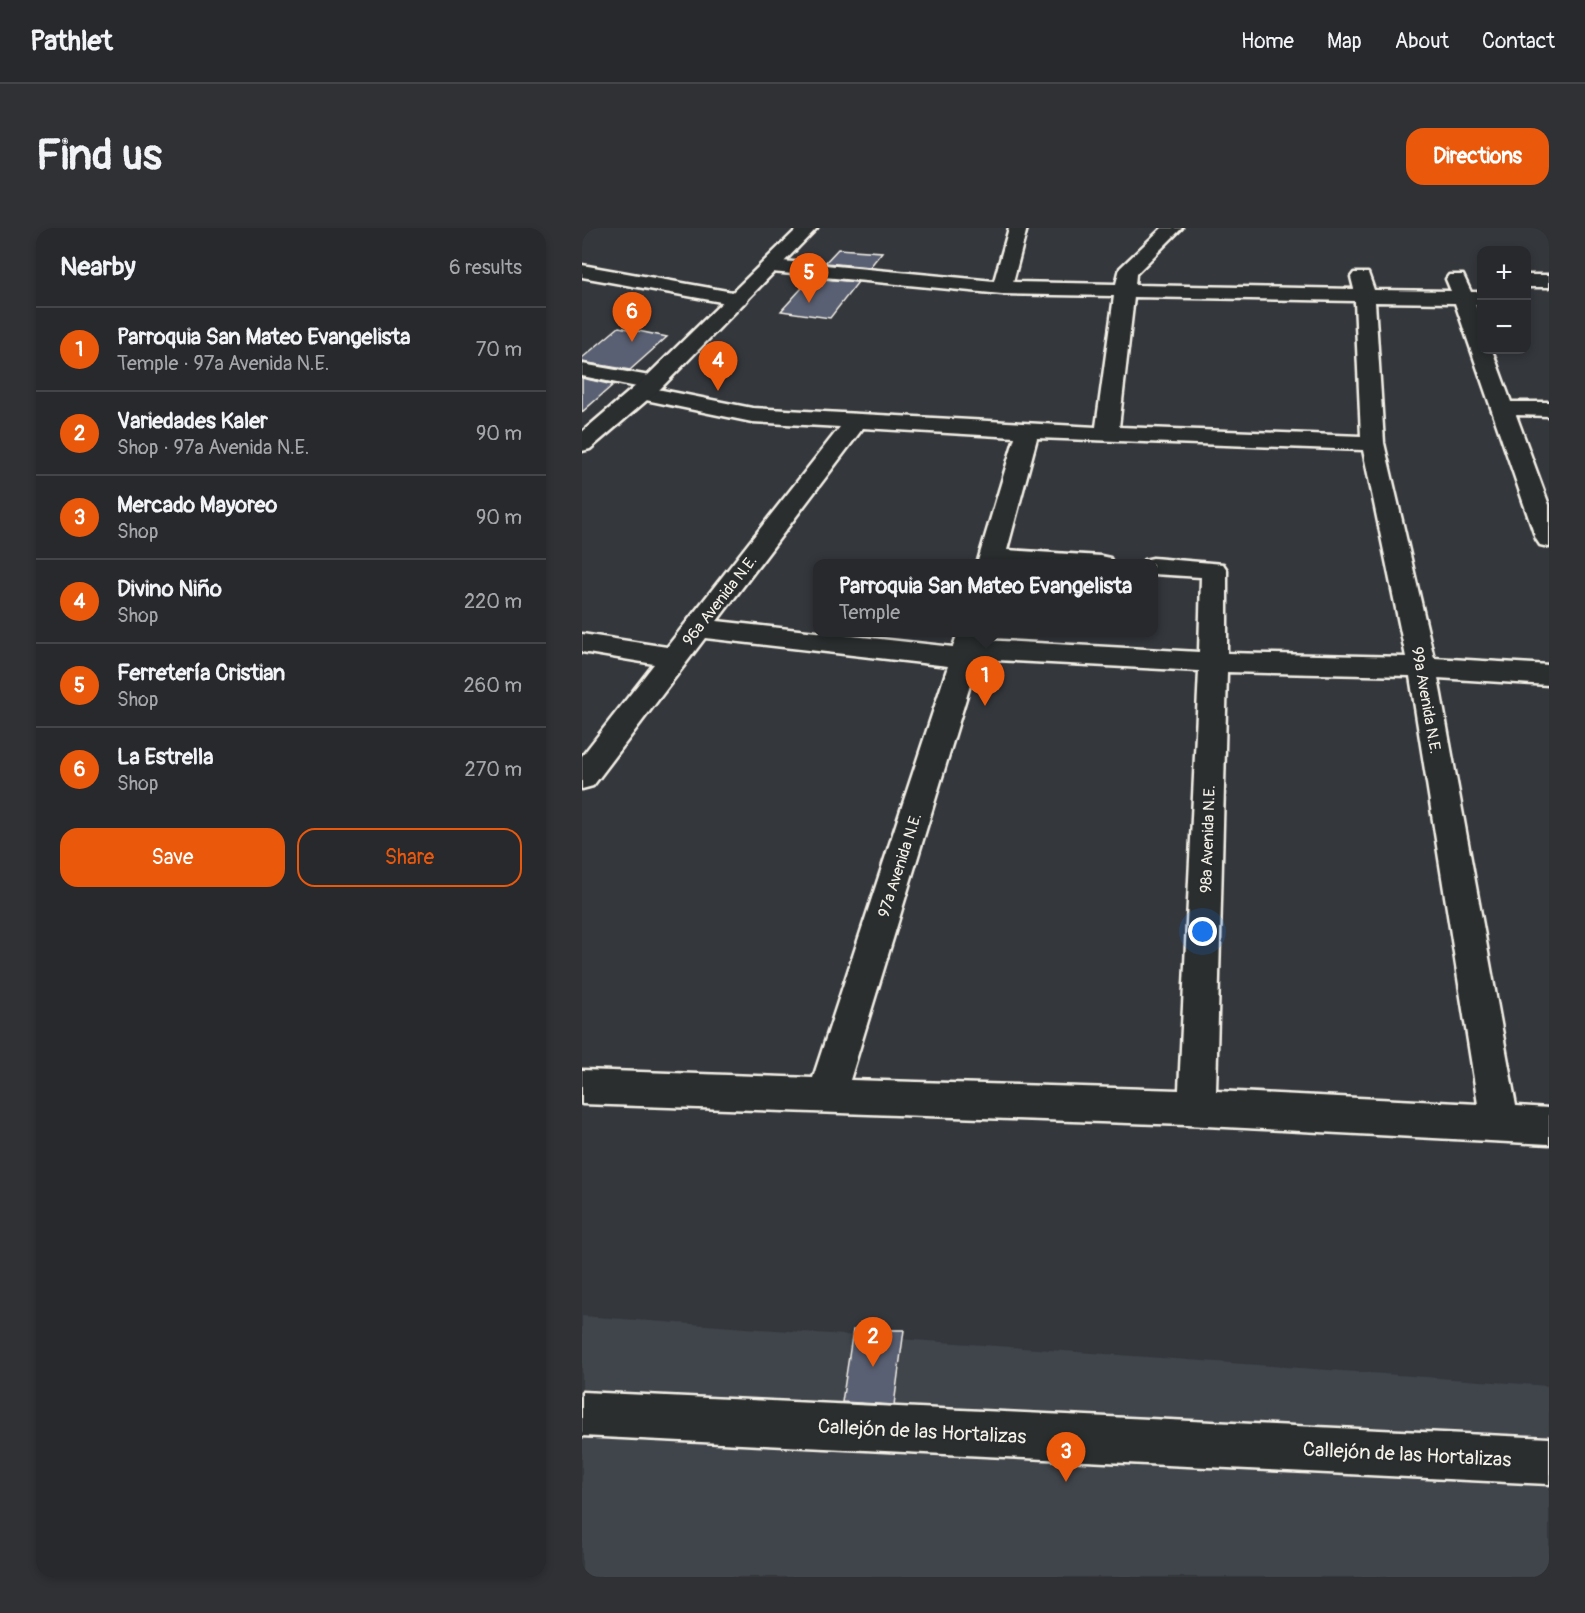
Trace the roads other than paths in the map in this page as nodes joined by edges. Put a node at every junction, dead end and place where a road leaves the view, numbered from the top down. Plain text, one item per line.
1 (808, 228) edge
2 (1018, 228) edge
3 (1173, 228) edge
4 (772, 266) junction
5 (1051, 270) dead end
6 (582, 271) edge
7 (1106, 271) dead end
8 (1151, 272) dead end
9 (1005, 279) junction
10 (1531, 281) edge
11 (1549, 281) edge
12 (1127, 282) junction
13 (1354, 282) junction
14 (1467, 292) edge
15 (1531, 298) edge
16 (1549, 298) edge
17 (738, 299) junction
18 (1477, 330) edge
19 (1484, 354) edge
20 (582, 370) edge
21 (647, 387) junction
22 (1502, 408) junction
23 (1549, 410) edge
24 (856, 422) junction
25 (1028, 431) junction
26 (1107, 433) junction
27 (1372, 443) junction
28 (582, 444) edge
29 (1549, 539) edge
30 (991, 559) edge
31 (1158, 566) edge
32 (698, 628) junction
33 (813, 636) edge
34 (826, 637) edge
35 (582, 643) edge
36 (968, 647) edge
37 (674, 658) junction
38 (1213, 662) junction
39 (1422, 667) junction
40 (1549, 675) edge
41 (582, 778) edge
42 (582, 1087) edge
43 (826, 1097) junction
44 (1197, 1108) junction
45 (1500, 1123) junction
46 (1549, 1126) edge
47 (582, 1414) edge
48 (1549, 1461) edge

1 - 4 street
2 - 9 street
3 - 12 street
4 - 9 street
4 - 17 street
5 - 9 street
6 - 17 street
7 - 12 street
8 - 12 street
9 - 12 street
10 - 11 street
12 - 13 street
12 - 26 street
13 - 14 street
13 - 27 street, 99a Avenida N.E.
14 - 18 street
15 - 16 street
17 - 21 street
19 - 22 street
20 - 21 street
21 - 24 street
21 - 28 street
22 - 23 street
22 - 29 street
24 - 25 street
24 - 32 street, 96a Avenida N.E.
25 - 26 street
25 - 30 street
26 - 27 street
27 - 39 street, 99a Avenida N.E.
31 - 38 street, 98a Avenida N.E.
32 - 33 street
32 - 37 street, 96a Avenida N.E.
34 - 36 street
35 - 37 street
36 - 38 street
36 - 43 street, 97a Avenida N.E.
37 - 41 street, 96a Avenida N.E.
38 - 39 street
38 - 44 street, 98a Avenida N.E.
39 - 40 street
39 - 45 street, 99a Avenida N.E.
42 - 43 street
43 - 44 street
44 - 45 street
45 - 46 street
47 - 48 street, Callejón de las Hortalizas

